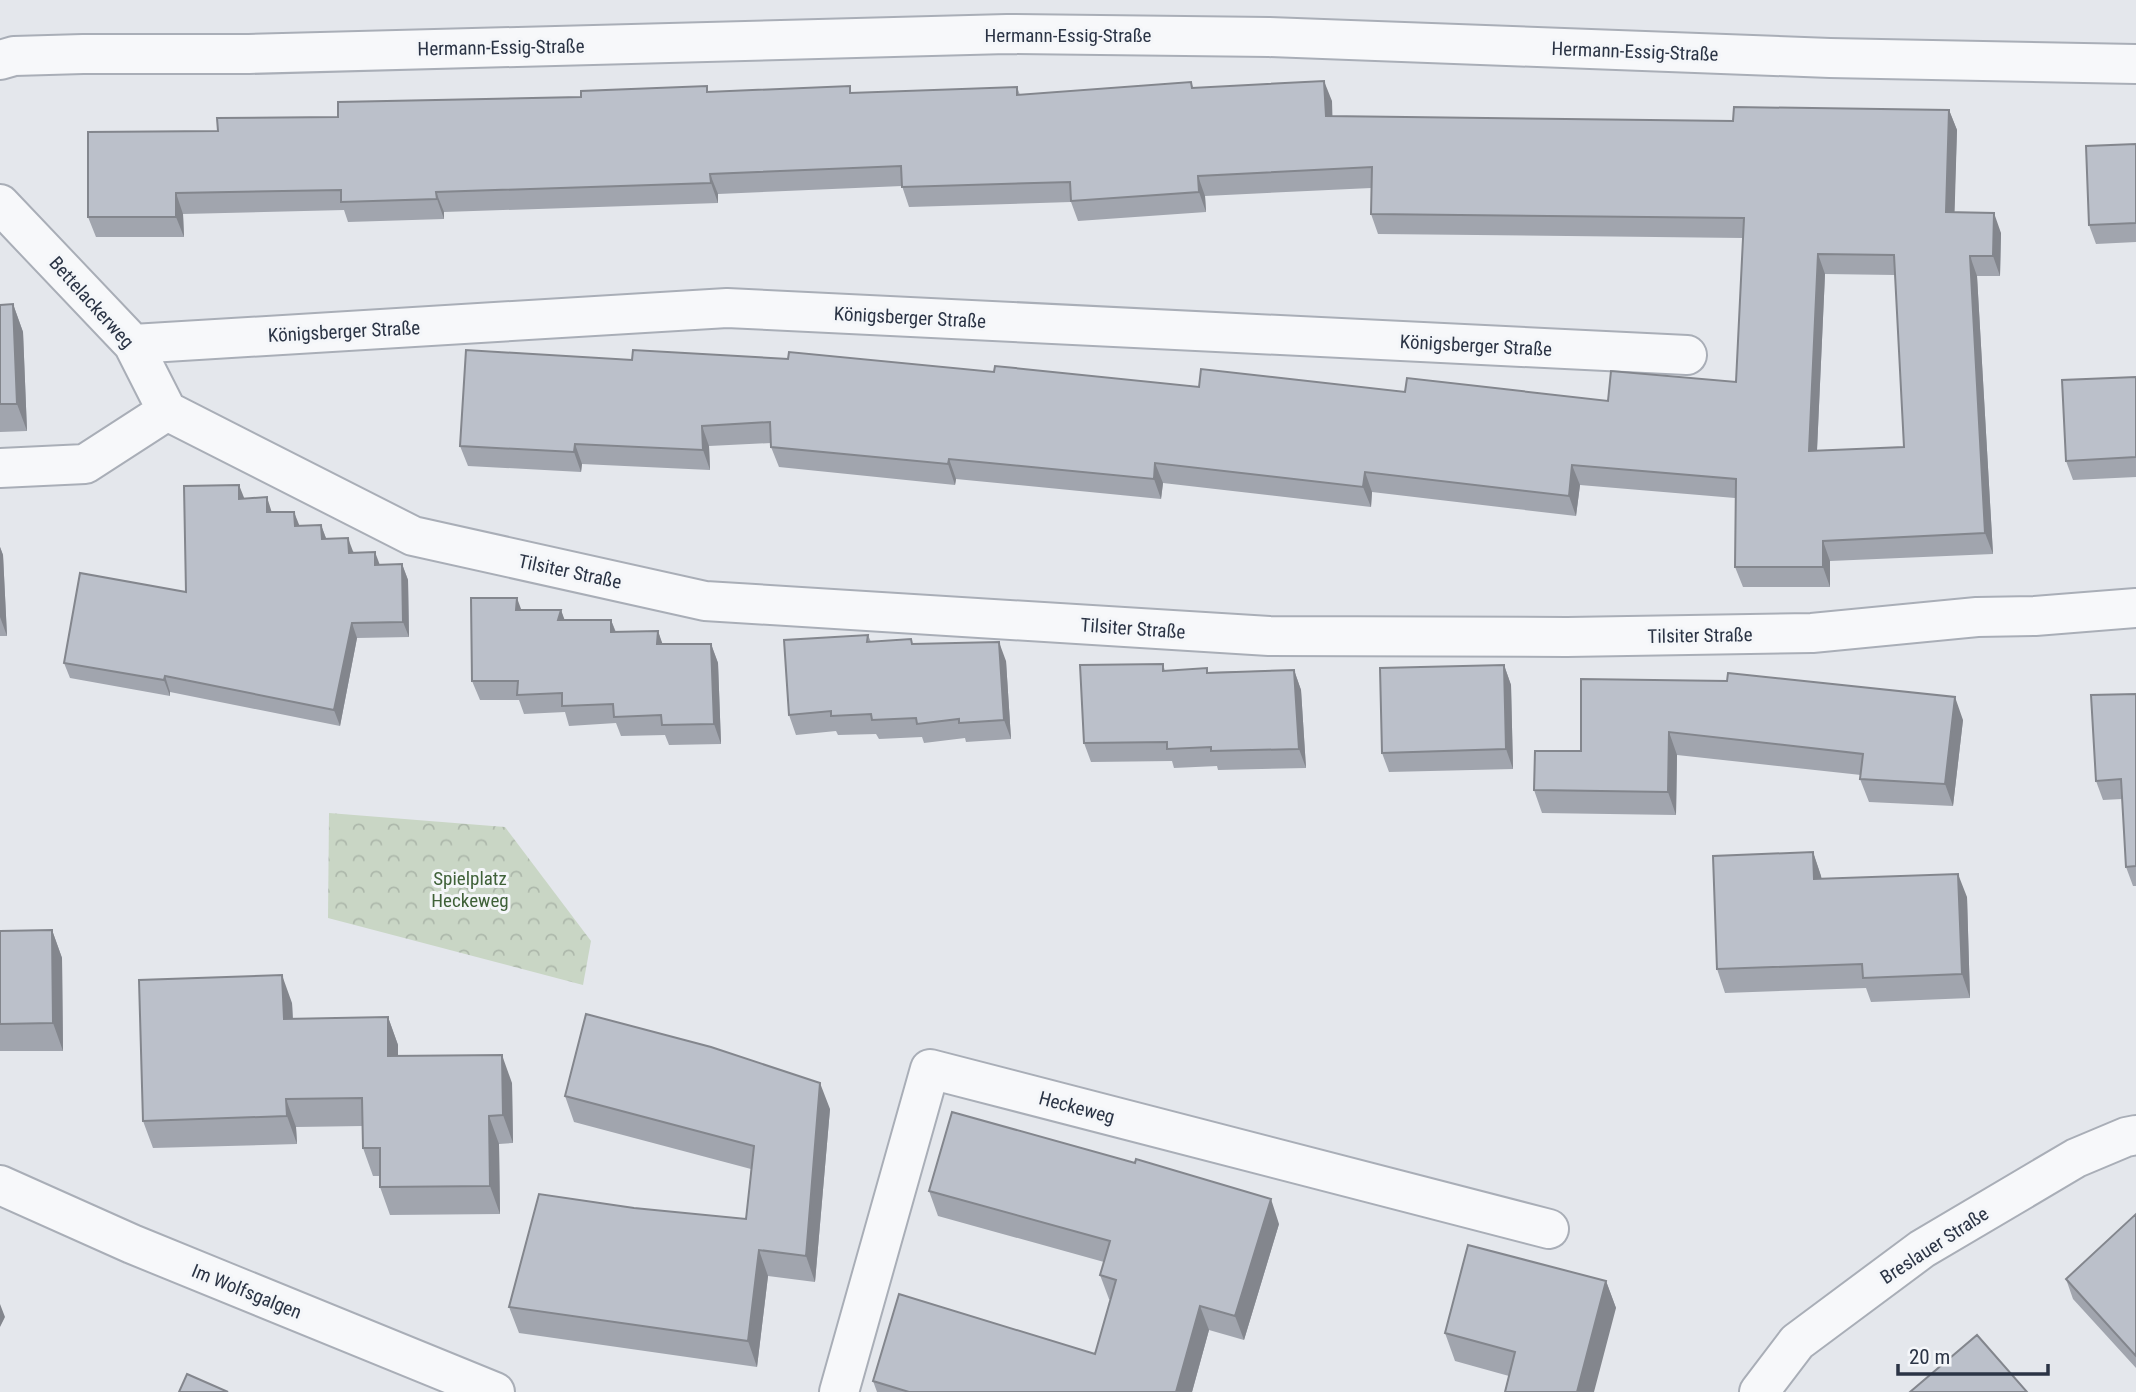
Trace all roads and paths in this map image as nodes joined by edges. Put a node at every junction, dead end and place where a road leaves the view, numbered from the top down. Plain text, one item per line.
1 (0, 60) edge
2 (2136, 64) edge
3 (0, 204) edge
4 (133, 344) junction
5 (1687, 355) dead end
6 (167, 411) junction
7 (0, 468) edge
8 (2136, 608) edge
9 (2136, 1135) edge
10 (0, 1185) edge
11 (1549, 1229) dead end
12 (495, 1392) edge
13 (839, 1392) edge
14 (1759, 1392) edge

1 - 2 street, Hermann-Essig-Straße
3 - 4 street, Bettelackerweg
4 - 5 street, Königsberger Straße
4 - 6 street, Bettelackerweg
6 - 7 street
6 - 8 street, Tilsiter Straße
9 - 14 street, Breslauer Straße
10 - 12 street, Im Wolfsgalgen
11 - 13 street, Heckeweg

